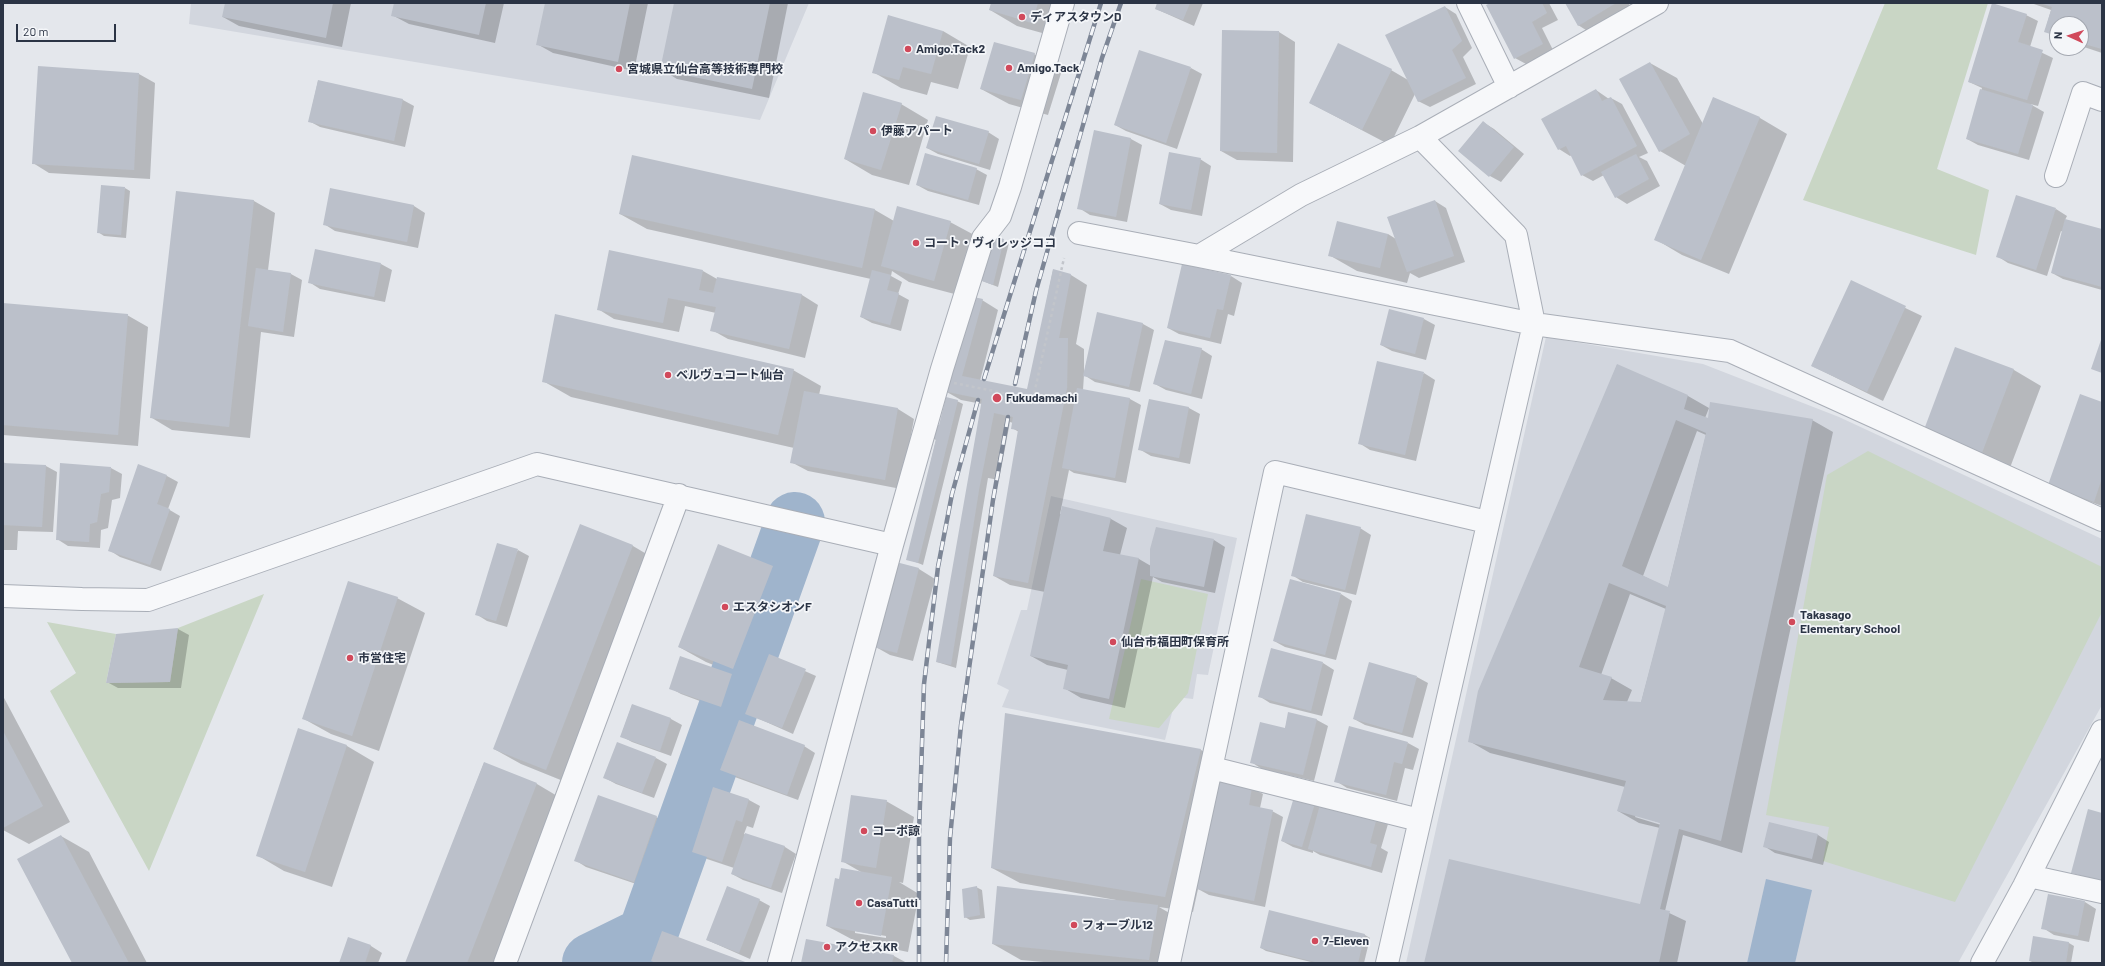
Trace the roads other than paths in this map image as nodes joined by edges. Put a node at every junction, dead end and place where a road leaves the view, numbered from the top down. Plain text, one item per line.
1 (1063, 3) edge
2 (1468, 3) edge
3 (1657, 3) edge
4 (1509, 87) junction
5 (2102, 100) edge
6 (1420, 137) junction
7 (2056, 176) dead end
8 (1080, 234) dead end
9 (1199, 256) junction
10 (1534, 324) junction
11 (679, 495) junction
12 (2102, 520) edge
13 (1488, 522) junction
14 (892, 545) junction
15 (3, 596) edge
16 (2102, 731) edge
17 (1212, 768) junction
18 (1419, 820) junction
19 (2029, 876) junction
20 (2102, 892) edge
21 (505, 963) edge
22 (779, 963) edge
23 (1169, 963) edge
24 (1387, 963) edge
25 (1982, 963) edge

1 - 14 street
2 - 4 street
3 - 4 street
4 - 6 street
5 - 7 street
6 - 9 street
6 - 10 street
8 - 9 street
9 - 10 street
10 - 12 street
10 - 13 street
11 - 14 street
11 - 15 street
11 - 21 street
13 - 17 street
13 - 18 street
14 - 22 street
16 - 19 street
17 - 18 street
17 - 23 street
18 - 24 street
19 - 20 street
19 - 25 street

